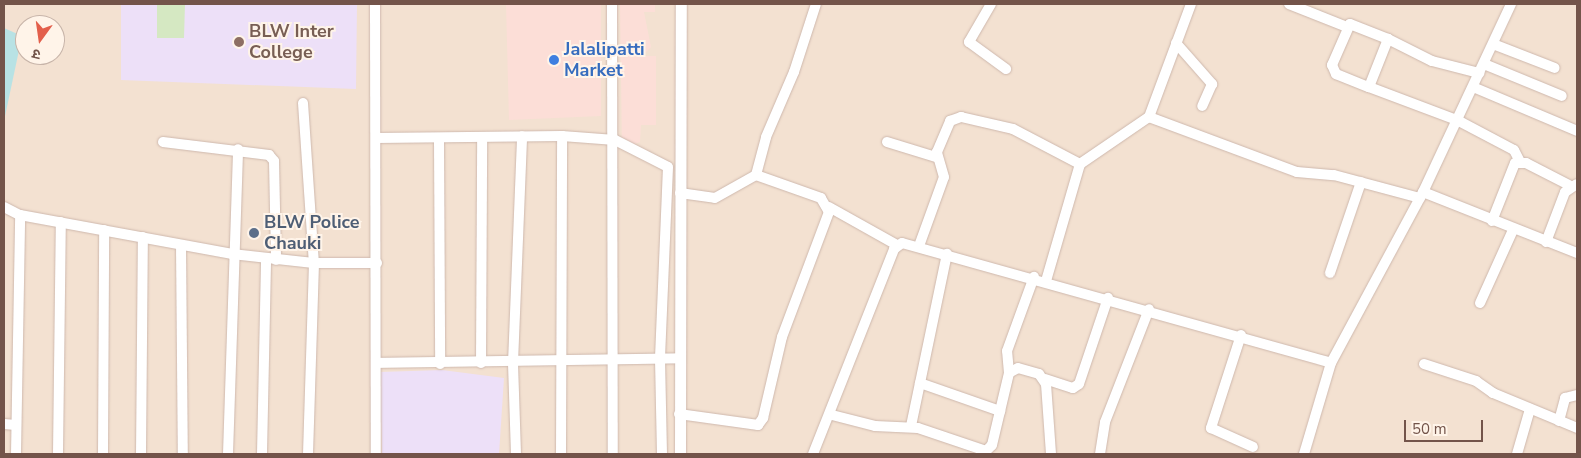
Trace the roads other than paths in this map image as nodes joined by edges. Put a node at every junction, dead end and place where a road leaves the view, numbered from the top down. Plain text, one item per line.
1 (375, 4) edge
2 (612, 4) edge
3 (681, 4) edge
4 (816, 4) edge
5 (990, 4) edge
6 (1191, 4) edge
7 (1289, 4) edge
8 (1511, 4) edge
9 (1347, 27) junction
10 (1388, 39) junction
11 (1176, 43) junction
12 (1493, 44) junction
13 (1555, 68) dead end
14 (1006, 69) dead end
15 (1482, 69) junction
16 (1369, 87) junction
17 (1473, 87) junction
18 (1562, 96) dead end
19 (303, 103) dead end
20 (1202, 106) dead end
21 (1149, 117) junction
22 (1457, 120) junction
23 (1577, 131) edge
24 (522, 136) junction
25 (562, 136) junction
26 (376, 138) junction
27 (482, 138) junction
28 (439, 140) junction
29 (615, 140) junction
30 (163, 142) dead end
31 (887, 142) dead end
32 (238, 149) junction
33 (936, 157) junction
34 (1520, 162) junction
35 (1080, 164) junction
36 (756, 175) junction
37 (1361, 182) junction
38 (1573, 185) edge
39 (680, 193) junction
40 (1422, 195) junction
41 (4, 207) edge
42 (829, 207) junction
43 (20, 215) junction
44 (1492, 221) junction
45 (61, 222) junction
46 (104, 230) junction
47 (1513, 230) junction
48 (143, 237) junction
49 (1546, 242) junction
50 (181, 245) junction
51 (897, 245) junction
52 (919, 246) junction
53 (1577, 253) edge
54 (232, 254) junction
55 (947, 254) junction
56 (271, 259) junction
57 (314, 263) junction
58 (377, 263) junction
59 (1330, 274) dead end
60 (1034, 277) junction
61 (1046, 281) junction
62 (1108, 298) junction
63 (1480, 303) dead end
64 (1149, 309) junction
65 (1241, 335) junction
66 (680, 358) junction
67 (660, 359) junction
68 (558, 362) junction
69 (610, 362) junction
70 (376, 363) junction
71 (481, 363) junction
72 (513, 363) junction
73 (1331, 363) junction
74 (440, 364) junction
75 (1424, 364) dead end
76 (1009, 373) junction
77 (1045, 380) junction
78 (920, 383) junction
79 (1577, 395) edge
80 (1530, 409) junction
81 (1000, 411) junction
82 (679, 414) junction
83 (832, 415) junction
84 (1559, 421) junction
85 (4, 424) edge
86 (16, 424) junction
87 (911, 426) junction
88 (1577, 428) edge
89 (1253, 447) dead end
90 (16, 454) edge
91 (58, 454) edge
92 (103, 454) edge
93 (141, 454) edge
94 (183, 454) edge
95 (228, 454) edge
96 (262, 454) edge
97 (308, 454) edge
98 (376, 454) edge
99 (516, 454) edge
100 (560, 454) edge
101 (613, 454) edge
102 (662, 454) edge
103 (680, 454) edge
104 (813, 454) edge
105 (1051, 454) edge
106 (1100, 454) edge
107 (1304, 454) edge
108 (1517, 454) edge

1 - 26 street
2 - 29 street
3 - 39 street
4 - 36 street
5 - 14 street
6 - 11 street
7 - 9 street
8 - 12 street
9 - 10 street
9 - 16 street
10 - 15 street
10 - 16 street
11 - 20 street
11 - 21 street
12 - 13 street
12 - 15 street
15 - 17 street
15 - 18 street
16 - 22 street
17 - 22 street
17 - 23 street
19 - 57 street
21 - 35 street
21 - 37 street
22 - 34 street
22 - 40 street
24 - 25 street
24 - 27 street
24 - 72 street
25 - 29 street
25 - 68 street
26 - 28 street
26 - 58 street
27 - 28 street
27 - 71 street
28 - 74 street
29 - 67 street
29 - 69 street
30 - 32 street
31 - 33 street
32 - 54 street
32 - 56 street
33 - 35 street
33 - 52 street
34 - 38 street
34 - 44 street
35 - 61 street
36 - 39 street
36 - 42 street
37 - 40 street
37 - 59 street
38 - 49 street
39 - 66 street
40 - 44 street
40 - 73 street
41 - 43 street
42 - 51 street
42 - 82 street
43 - 45 street
43 - 86 street
44 - 47 street
45 - 46 street
45 - 91 street
46 - 48 street
46 - 92 street
47 - 49 street
47 - 63 street
48 - 50 street
48 - 93 street
49 - 53 street
50 - 54 street
50 - 94 street
51 - 52 street
51 - 83 street
52 - 55 street
54 - 56 street
54 - 95 street
55 - 60 street
55 - 78 street
56 - 57 street
56 - 96 street
57 - 58 street
57 - 97 street
58 - 70 street
60 - 61 street
60 - 76 street
61 - 62 street
62 - 64 street
62 - 77 street
64 - 65 street
64 - 106 street
65 - 73 street
65 - 89 street
66 - 67 street
66 - 82 street
67 - 69 street
67 - 102 street
68 - 69 street
68 - 72 street
68 - 100 street
69 - 101 street
70 - 74 street
70 - 98 street
71 - 72 street
71 - 74 street
72 - 99 street
73 - 107 street
75 - 80 street
76 - 77 street
76 - 81 street
77 - 105 street
78 - 81 street
78 - 87 street
79 - 84 street
80 - 84 street
80 - 108 street
81 - 87 street
82 - 103 street
83 - 87 street
83 - 104 street
84 - 88 street
85 - 86 street
86 - 90 street

